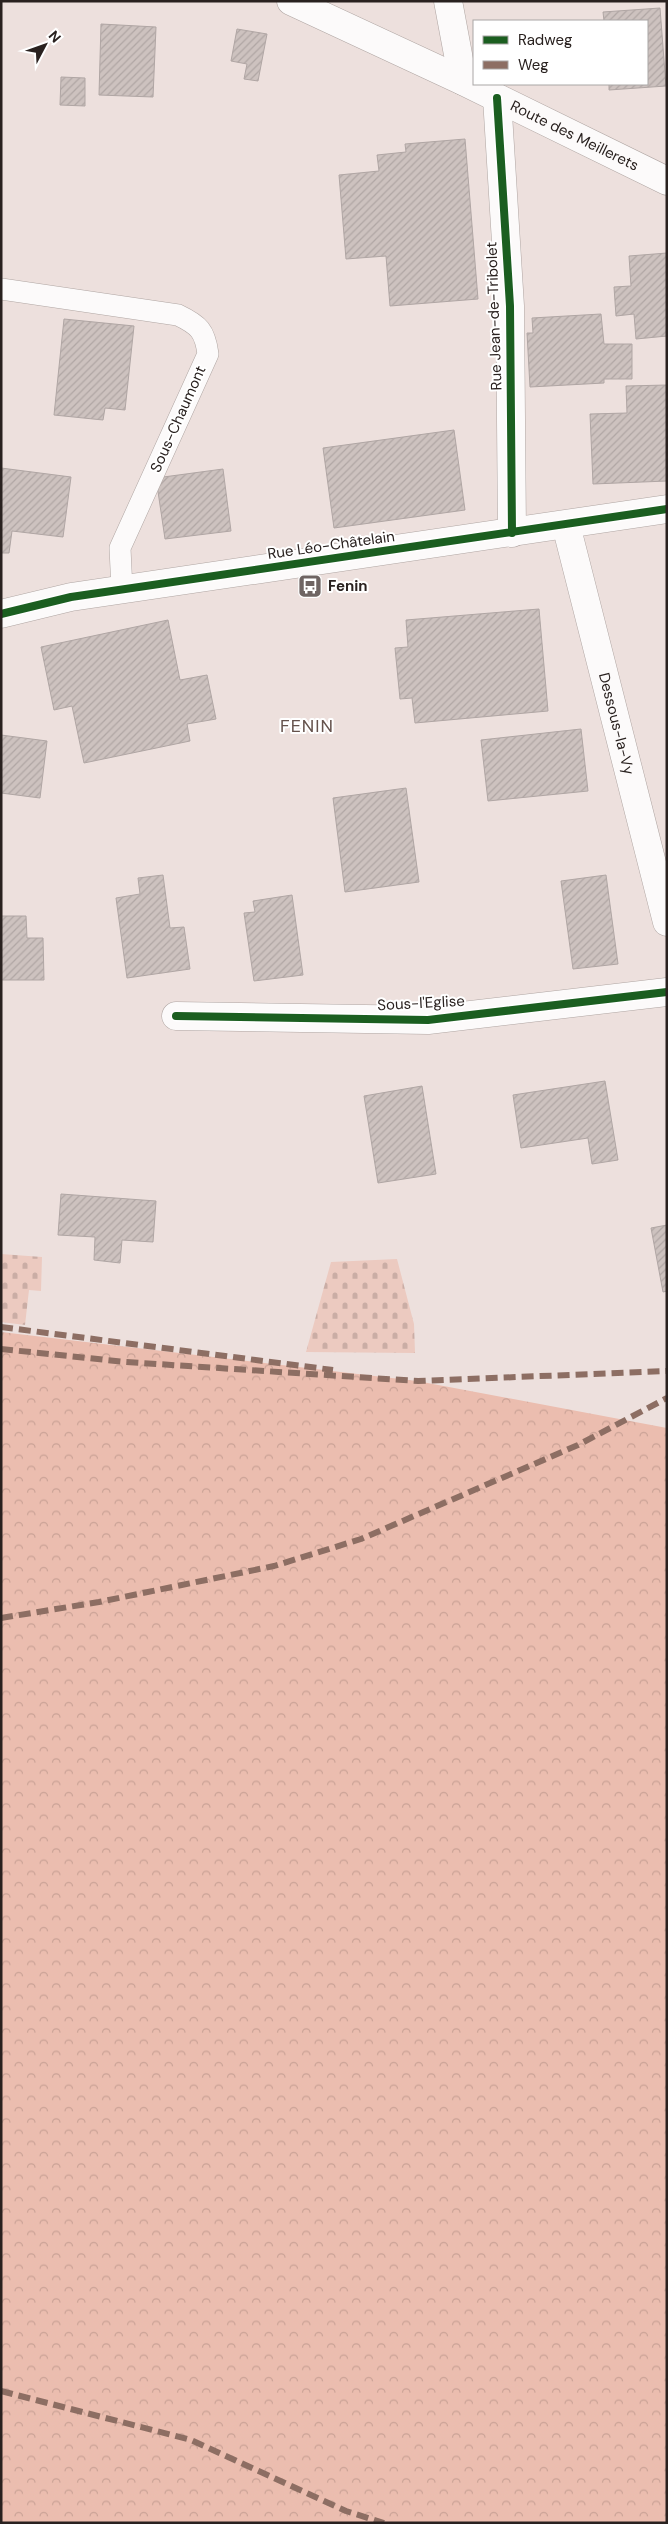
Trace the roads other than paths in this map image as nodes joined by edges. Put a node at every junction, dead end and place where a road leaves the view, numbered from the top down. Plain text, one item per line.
1 (291, 1) edge
2 (448, 1) edge
3 (463, 82) junction
4 (498, 98) junction
5 (667, 181) edge
6 (1, 289) edge
7 (667, 509) edge
8 (566, 525) junction
9 (512, 533) junction
10 (122, 590) junction
11 (1, 614) edge
12 (667, 922) edge
13 (667, 992) edge
14 (176, 1016) dead end

1 - 3 street, Route des Meillerets
2 - 3 street
3 - 4 street, Route des Meillerets
4 - 5 street, Route des Meillerets
4 - 9 street, Rue Jean-de-Tribolet
6 - 10 lane, Sous-Chaumont
7 - 8 street, Rue Léo-Châtelain
8 - 9 street, Rue Léo-Châtelain
8 - 12 street, Dessous-la-Vy
9 - 10 street, Rue Léo-Châtelain
10 - 11 street, Rue Léo-Châtelain
13 - 14 street, Sous-l'Eglise

